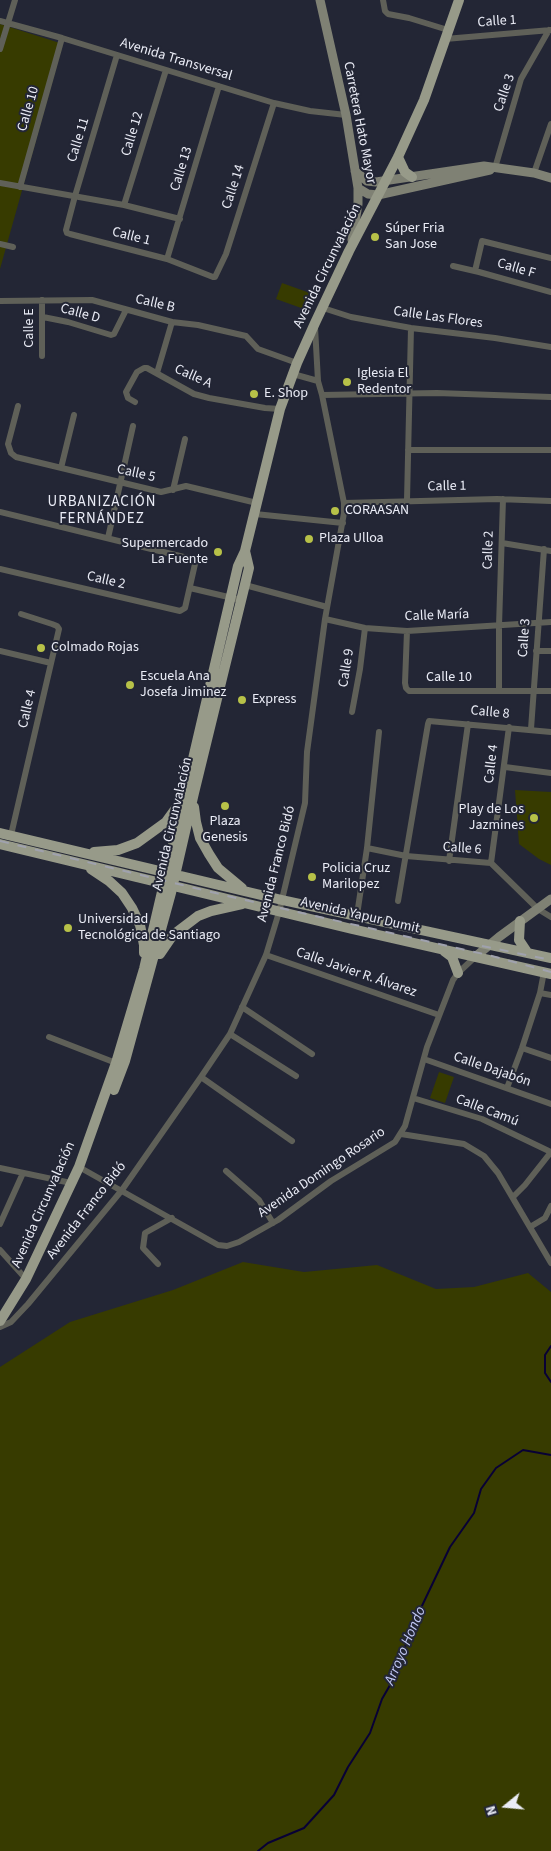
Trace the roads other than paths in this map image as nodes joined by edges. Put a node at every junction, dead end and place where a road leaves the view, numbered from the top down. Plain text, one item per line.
1 (15, 0) edge
2 (320, 0) edge
3 (383, 0) edge
4 (459, 0) edge
5 (0, 21) edge
6 (8, 24) junction
7 (550, 30) edge
8 (446, 35) junction
9 (62, 38) junction
10 (0, 49) edge
11 (118, 55) junction
12 (166, 70) junction
13 (219, 86) junction
14 (274, 103) junction
15 (346, 115) junction
16 (551, 124) edge
17 (398, 157) junction
18 (495, 168) junction
19 (355, 171) junction
20 (534, 173) junction
21 (412, 177) junction
22 (551, 178) edge
23 (386, 181) junction
24 (0, 183) edge
25 (20, 187) junction
26 (358, 188) junction
27 (378, 195) junction
28 (75, 196) junction
29 (124, 205) junction
30 (180, 219) junction
31 (67, 233) joint
32 (0, 244) edge
33 (14, 247) dead end
34 (349, 251) junction
35 (551, 258) edge
36 (167, 259) junction
37 (453, 266) dead end
38 (475, 271) junction
39 (216, 277) joint
40 (551, 292) edge
41 (42, 300) junction
42 (0, 301) edge
43 (323, 308) junction
44 (126, 310) junction
45 (43, 317) junction
46 (172, 322) junction
47 (315, 323) junction
48 (411, 328) junction
49 (551, 347) edge
50 (42, 356) dead end
51 (297, 363) junction
52 (157, 373) junction
53 (293, 374) junction
54 (318, 381) junction
55 (408, 393) junction
56 (322, 395) junction
57 (551, 397) edge
58 (135, 402) dead end
59 (18, 406) dead end
60 (280, 408) junction
61 (74, 414) dead end
62 (133, 426) dead end
63 (185, 439) dead end
64 (408, 450) junction
65 (551, 450) edge
66 (61, 468) junction
67 (121, 483) junction
68 (172, 490) junction
69 (503, 499) junction
70 (406, 500) junction
71 (551, 500) edge
72 (257, 503) junction
73 (344, 503) junction
74 (0, 512) edge
75 (255, 514) junction
76 (343, 523) junction
77 (108, 538) junction
78 (502, 543) junction
79 (548, 550) edge
80 (245, 551) junction
81 (0, 569) edge
82 (245, 585) junction
83 (190, 588) junction
84 (236, 599) junction
85 (327, 607) junction
86 (21, 614) dead end
87 (325, 619) junction
88 (551, 622) edge
89 (539, 623) junction
90 (499, 626) junction
91 (365, 628) junction
92 (407, 631) junction
93 (0, 651) edge
94 (536, 651) junction
95 (551, 652) edge
96 (52, 663) junction
97 (534, 690) junction
98 (499, 691) junction
99 (551, 691) edge
100 (352, 712) dead end
101 (468, 724) junction
102 (509, 727) junction
103 (531, 729) junction
104 (379, 732) dead end
105 (551, 732) edge
106 (505, 767) junction
107 (551, 773) edge
108 (189, 792) junction
109 (0, 833) edge
110 (11, 835) junction
111 (0, 844) edge
112 (367, 848) junction
113 (406, 856) junction
114 (82, 858) junction
115 (449, 861) junction
116 (491, 863) junction
117 (164, 878) junction
118 (175, 880) junction
119 (244, 890) junction
120 (282, 900) junction
121 (551, 900) edge
122 (398, 901) dead end
123 (246, 904) junction
124 (538, 909) junction
125 (279, 912) junction
126 (357, 916) junction
127 (551, 918) edge
128 (520, 921) junction
129 (488, 945) junction
130 (441, 949) junction
131 (527, 952) junction
132 (266, 956) junction
133 (475, 957) junction
134 (551, 958) edge
135 (148, 970) junction
136 (458, 973) junction
137 (547, 973) edge
138 (540, 993) junction
139 (551, 995) edge
140 (242, 1007) junction
141 (439, 1015) junction
142 (230, 1034) junction
143 (49, 1036) dead end
144 (522, 1048) junction
145 (312, 1054) dead end
146 (551, 1058) edge
147 (424, 1059) junction
148 (116, 1063) junction
149 (296, 1076) dead end
150 (201, 1078) junction
151 (507, 1088) junction
152 (413, 1098) junction
153 (551, 1104) edge
154 (95, 1125) junction
155 (401, 1134) junction
156 (292, 1140) dead end
157 (551, 1152) edge
158 (79, 1167) junction
159 (0, 1168) edge
160 (226, 1171) dead end
161 (23, 1173) junction
162 (71, 1183) junction
163 (122, 1190) junction
164 (513, 1197) junction
165 (551, 1206) edge
166 (172, 1218) junction
167 (274, 1223) junction
168 (0, 1224) edge
169 (530, 1227) junction
170 (0, 1250) edge
171 (551, 1263) edge
172 (158, 1264) dead end
173 (26, 1279) junction
174 (0, 1321) edge
175 (0, 1327) edge

1 - 6 street
2 - 15 main road, Carretera Hato Mayor
3 - 8 street
4 - 8 main road, Avenida Circunvalación
5 - 6 street, Avenida Transversal
6 - 9 street, Avenida Transversal
6 - 10 street
7 - 8 street, Calle 1
7 - 18 street, Calle 3
8 - 17 main road, Avenida Circunvalación
9 - 11 street, Avenida Transversal
9 - 25 street, Calle 10
11 - 12 street, Avenida Transversal
11 - 28 street, Calle 11
12 - 13 street, Avenida Transversal
12 - 29 street, Calle 12
13 - 14 street, Avenida Transversal
13 - 30 street, Calle 13
14 - 15 street, Avenida Transversal
14 - 39 street, Calle 14
15 - 19 main road, Carretera Hato Mayor
16 - 20 street
17 - 21 main road
17 - 23 main road, Avenida Circunvalación
18 - 20 main road
18 - 21 main road
18 - 27 main road
19 - 23 main road
19 - 26 main road, Carretera Hato Mayor
20 - 22 main road
21 - 23 main road
23 - 27 main road, Avenida Circunvalación
24 - 25 street
25 - 28 street
26 - 27 main road
26 - 34 main road, Carretera Hato Mayor
27 - 34 main road, Avenida Circunvalación
28 - 29 street
28 - 31 street, Calle 11
29 - 30 street
30 - 36 street, Calle 13
31 - 36 street, Calle 1
32 - 33 street
34 - 43 main road, Avenida Circunvalación
35 - 38 street
36 - 39 street, Calle 1
37 - 38 street, Calle F
38 - 40 street, Calle F
41 - 42 street, Calle B
41 - 44 street, Calle B
41 - 45 street, Calle E
43 - 47 main road, Avenida Circunvalación
43 - 48 street, Calle Las Flores
44 - 45 street, Calle D
44 - 46 street, Calle B
45 - 50 street, Calle E
46 - 51 street, Calle B
46 - 52 street
47 - 51 main road, Avenida Circunvalación
47 - 54 street, Avenida Franco Bidó
48 - 49 street, Calle Las Flores
48 - 55 street
51 - 53 main road, Avenida Circunvalación
52 - 58 street, Calle A
52 - 60 street, Calle A
53 - 54 street
53 - 60 main road, Avenida Circunvalación
54 - 56 street, Avenida Franco Bidó
55 - 56 street
55 - 57 street
55 - 64 street
56 - 73 street, Avenida Franco Bidó
59 - 66 street, Calle 5
60 - 72 main road, Avenida Circunvalación
61 - 66 street
62 - 67 street
63 - 68 street
64 - 65 street
64 - 70 street
66 - 67 street, Calle 5
67 - 68 street, Calle 5
67 - 77 street
68 - 72 street, Calle 5
69 - 70 street, Calle 1
69 - 71 street, Calle 1
69 - 78 street, Calle 2
70 - 73 street, Calle 1
72 - 75 main road, Avenida Circunvalación
73 - 76 street, Avenida Franco Bidó
74 - 77 street
75 - 76 street
75 - 80 main road, Avenida Circunvalación
76 - 85 street, Avenida Franco Bidó
77 - 83 street
78 - 79 street
78 - 90 street, Calle 2
79 - 89 street, Calle 3
80 - 82 main road, Avenida Circunvalación
80 - 84 main road, Avenida Circunvalación
81 - 83 street, Calle 2
82 - 84 main road, Avenida Circunvalación
82 - 85 street
83 - 84 street
84 - 108 main road, Avenida Circunvalación
85 - 87 street, Avenida Franco Bidó
86 - 96 street, Calle 4
87 - 91 street, Calle María
87 - 120 street, Avenida Franco Bidó
88 - 89 street, Calle María
89 - 90 street, Calle María
89 - 94 street, Calle 3
90 - 92 street, Calle María
90 - 98 street, Calle 2
91 - 92 street, Calle María
91 - 100 street, Calle 9
92 - 98 street, Calle 10
93 - 96 street
94 - 95 street
94 - 97 street, Calle 3
96 - 110 street, Calle 4
97 - 98 street, Calle 10
97 - 99 street, Calle 10
97 - 103 street, Calle 3
101 - 102 street, Calle 8
101 - 113 street, Calle 8
101 - 115 street
102 - 103 street, Calle 8
102 - 106 street, Calle 4
103 - 105 street, Calle 8
104 - 112 street
106 - 107 street
106 - 116 street, Calle 4
108 - 114 main road
108 - 117 main road, Avenida Circunvalación
108 - 118 main road, Avenida Circunvalación
108 - 119 main road
109 - 110 main road
110 - 114 main road
111 - 114 main road
112 - 113 street, Calle 6
112 - 126 street
113 - 115 street, Calle 6
113 - 122 street
114 - 117 main road, Avenida Yapur Dumit
114 - 135 main road
115 - 116 street, Calle 6
116 - 124 street, Calle 6
117 - 118 main road, Avenida Yapur Dumit
117 - 135 main road, Avenida Circunvalación
118 - 119 main road, Avenida Yapur Dumit
118 - 123 main road, Avenida Yapur Dumit
118 - 135 main road, Avenida Circunvalación
119 - 120 main road, Avenida Yapur Dumit
120 - 125 street, Avenida Franco Bidó
120 - 126 main road, Avenida Yapur Dumit
121 - 124 main road, Avenida Domingo Rosario
123 - 125 main road, Avenida Yapur Dumit
123 - 135 main road
124 - 127 street, Calle 6
124 - 128 main road, Avenida Domingo Rosario
125 - 130 main road, Avenida Yapur Dumit
125 - 132 street, Avenida Franco Bidó
126 - 129 main road, Avenida Yapur Dumit
128 - 129 main road, Avenida Domingo Rosario
128 - 131 main road
129 - 131 main road, Avenida Yapur Dumit
129 - 133 main road, Avenida Domingo Rosario
130 - 133 main road, Avenida Yapur Dumit
130 - 136 main road
131 - 134 main road, Avenida Yapur Dumit
132 - 140 street, Avenida Franco Bidó
132 - 141 street, Calle Javier R. Álvarez
133 - 136 street, Avenida Domingo Rosario
133 - 137 main road, Avenida Yapur Dumit
135 - 148 main road, Avenida Circunvalación
135 - 154 main road, Avenida Circunvalación
136 - 141 street, Avenida Domingo Rosario
137 - 138 street
138 - 139 street
138 - 144 street
140 - 142 street, Avenida Franco Bidó
140 - 145 street
141 - 147 street, Avenida Domingo Rosario
142 - 149 street
142 - 150 street, Avenida Franco Bidó
143 - 148 street
144 - 146 street
144 - 151 street
147 - 151 street, Calle Dajabón
147 - 152 street, Avenida Domingo Rosario
148 - 154 main road, Avenida Circunvalación
150 - 156 street
150 - 163 street, Avenida Franco Bidó
151 - 153 street, Calle Dajabón
152 - 155 street, Avenida Domingo Rosario
152 - 157 street, Calle Camú
154 - 158 main road, Avenida Circunvalación
155 - 164 street
155 - 167 street, Avenida Domingo Rosario
157 - 164 street
158 - 162 main road, Avenida Circunvalación
158 - 163 street, Avenida Domingo Rosario
159 - 161 street
160 - 167 street
161 - 162 street
161 - 168 street
162 - 173 main road, Avenida Circunvalación
163 - 166 street, Avenida Domingo Rosario
163 - 175 street, Avenida Franco Bidó
164 - 169 street
165 - 169 street
166 - 167 street, Avenida Domingo Rosario
166 - 172 street
169 - 171 street
170 - 173 street
173 - 174 main road, Avenida Circunvalación

